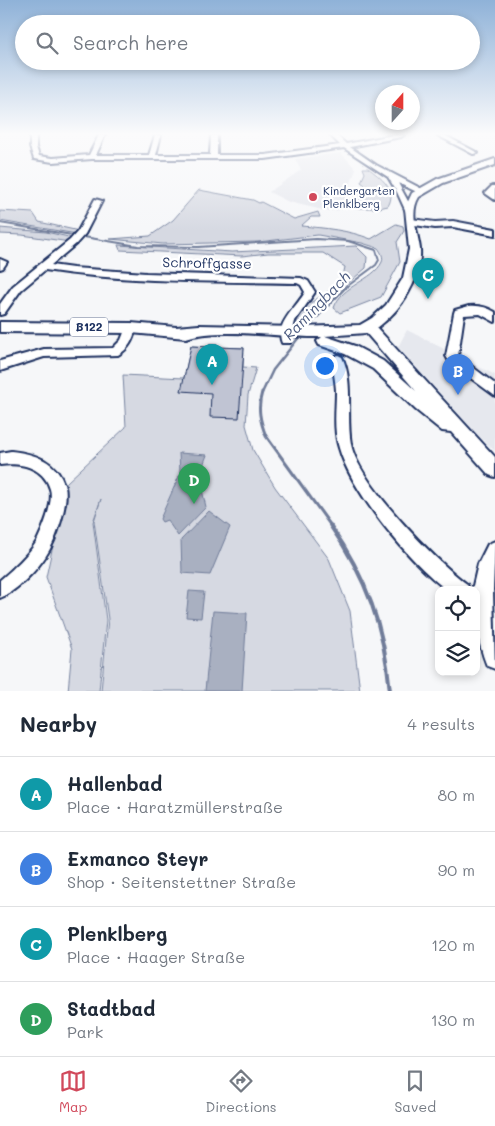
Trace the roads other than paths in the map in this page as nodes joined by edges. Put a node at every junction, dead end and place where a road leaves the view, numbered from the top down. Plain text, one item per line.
1 (378, 167) edge
2 (484, 167) edge
3 (388, 174) junction
4 (495, 188) edge
5 (422, 189) junction
6 (495, 198) edge
7 (98, 201) dead end
8 (410, 217) junction
9 (495, 232) edge
10 (0, 262) edge
11 (0, 266) edge
12 (42, 266) junction
13 (0, 311) edge
14 (495, 318) edge
15 (0, 327) edge
16 (131, 328) junction
17 (363, 328) junction
18 (287, 335) junction
19 (329, 336) junction
20 (338, 360) dead end
21 (378, 365) junction
22 (0, 366) edge
23 (495, 391) edge
24 (464, 438) junction
25 (0, 459) edge
26 (495, 469) edge
27 (495, 551) edge
28 (456, 586) edge
29 (0, 590) edge
30 (480, 594) edge
31 (480, 603) edge
32 (495, 658) edge

1 - 3 street
2 - 5 main road
3 - 5 street
3 - 8 street
4 - 6 street
5 - 8 main road
7 - 12 street
8 - 9 street
8 - 17 main road
10 - 11 street
12 - 13 street
12 - 18 street, Schroffgasse
14 - 23 street
15 - 16 main road, B122
16 - 18 main road, B122
16 - 22 street
17 - 19 main road
17 - 21 main road
17 - 24 main road, B122
18 - 19 main road, B122
19 - 21 main road, B122
20 - 28 street
21 - 24 main road, B122
24 - 26 main road, B122
25 - 29 street
27 - 30 main road
31 - 32 main road

